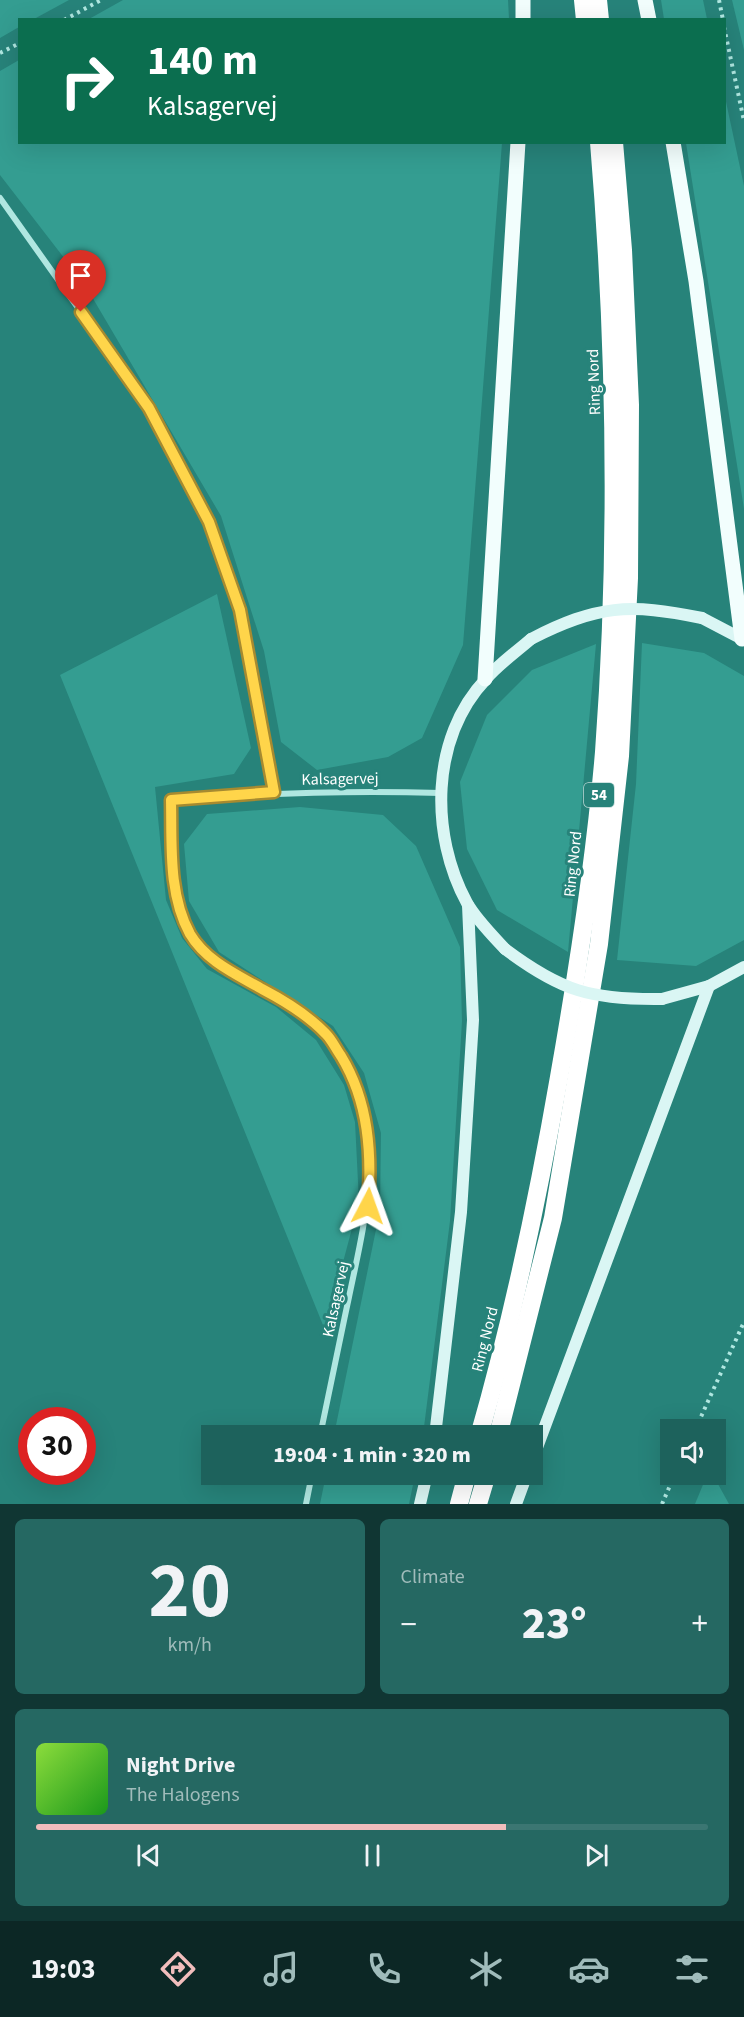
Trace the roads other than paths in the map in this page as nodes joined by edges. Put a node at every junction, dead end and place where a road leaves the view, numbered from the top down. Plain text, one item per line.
1 (523, 0) edge
2 (583, 0) edge
3 (598, 0) edge
4 (645, 0) edge
5 (523, 18) edge
6 (585, 18) edge
7 (600, 18) edge
8 (649, 18) edge
9 (518, 144) edge
10 (598, 144) edge
11 (614, 144) edge
12 (673, 144) edge
13 (0, 198) edge
14 (743, 640) edge
15 (485, 679) junction
16 (274, 792) junction
17 (441, 793) junction
18 (468, 905) junction
19 (744, 967) edge
20 (709, 986) junction
21 (322, 1425) edge
22 (436, 1425) edge
23 (482, 1425) edge
24 (501, 1425) edge
25 (543, 1431) edge
26 (310, 1485) edge
27 (424, 1485) edge
28 (464, 1485) edge
29 (483, 1485) edge
30 (523, 1485) edge
31 (306, 1504) edge
32 (420, 1504) edge
33 (459, 1504) edge
34 (478, 1504) edge
35 (516, 1504) edge

1 - 5 main road
2 - 6 highway
3 - 7 highway
4 - 8 main road
9 - 15 main road
10 - 23 highway, Ring Nord / 54
11 - 24 highway, 54
12 - 14 main road
13 - 16 street
14 - 15 main road, bridge
15 - 17 main road
16 - 17 street, Kalsagervej
16 - 21 street, Kalsagervej
17 - 18 main road
18 - 20 main road, bridge
18 - 22 main road
19 - 20 main road
20 - 25 main road
26 - 31 street
27 - 32 main road
28 - 33 highway
29 - 34 highway
30 - 35 main road

